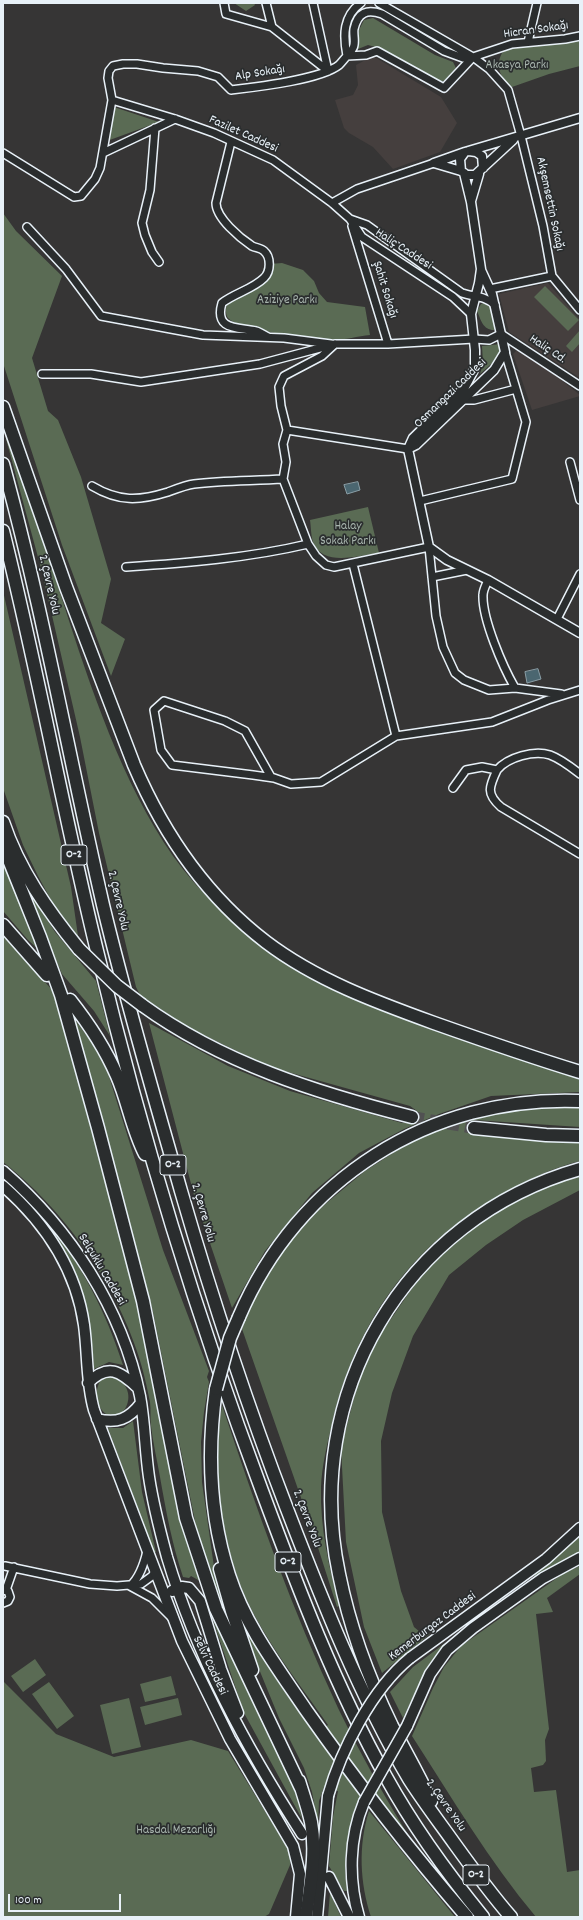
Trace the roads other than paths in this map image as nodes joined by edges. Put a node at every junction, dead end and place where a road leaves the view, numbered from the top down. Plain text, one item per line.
1 (224, 3) edge
2 (266, 3) edge
3 (313, 3) edge
4 (361, 3) edge
5 (379, 3) edge
6 (537, 3) edge
7 (272, 27) junction
8 (580, 36) edge
9 (528, 42) junction
10 (347, 56) junction
11 (473, 56) junction
12 (328, 71) junction
13 (112, 100) junction
14 (580, 118) edge
15 (175, 119) junction
16 (155, 128) junction
17 (517, 138) junction
18 (231, 142) junction
19 (467, 152) junction
20 (103, 153) junction
21 (3, 154) edge
22 (434, 163) junction
23 (481, 171) junction
24 (462, 172) junction
25 (471, 202) junction
26 (332, 203) junction
27 (350, 219) junction
28 (27, 227) dead end
29 (159, 262) dead end
30 (481, 270) junction
31 (552, 276) junction
32 (490, 289) junction
33 (475, 298) junction
34 (494, 305) junction
35 (580, 310) edge
36 (471, 314) junction
37 (501, 334) junction
38 (270, 338) junction
39 (474, 339) junction
40 (335, 344) junction
41 (388, 344) junction
42 (505, 352) junction
43 (42, 374) dead end
44 (580, 386) edge
45 (516, 389) junction
46 (463, 400) junction
47 (3, 407) edge
48 (287, 430) junction
49 (408, 448) junction
50 (570, 462) dead end
51 (3, 464) edge
52 (283, 479) junction
53 (92, 486) dead end
54 (580, 500) edge
55 (420, 501) junction
56 (3, 531) edge
57 (308, 544) junction
58 (429, 546) junction
59 (353, 564) junction
60 (126, 568) dead end
61 (467, 570) junction
62 (580, 574) edge
63 (432, 577) junction
64 (488, 580) junction
65 (557, 619) junction
66 (579, 630) edge
67 (515, 688) junction
68 (580, 690) edge
69 (563, 695) junction
70 (396, 736) junction
71 (497, 770) junction
72 (580, 774) edge
73 (274, 778) junction
74 (453, 788) dead end
75 (3, 822) edge
76 (3, 845) edge
77 (580, 854) edge
78 (3, 925) edge
79 (48, 975) dead end
80 (70, 1000) dead end
81 (580, 1072) edge
82 (580, 1101) edge
83 (412, 1117) tunnel mouth
84 (474, 1128) tunnel mouth
85 (580, 1136) edge
86 (580, 1169) edge
87 (3, 1171) edge
88 (158, 1177) junction
89 (3, 1186) edge
90 (88, 1383) junction
91 (138, 1388) junction
92 (141, 1403) junction
93 (97, 1419) junction
94 (212, 1503) junction
95 (580, 1528) edge
96 (161, 1534) junction
97 (147, 1548) junction
98 (580, 1558) edge
99 (4, 1565) edge
100 (14, 1567) junction
101 (156, 1571) junction
102 (130, 1586) junction
103 (177, 1588) junction
104 (4, 1590) edge
105 (167, 1602) junction
106 (3, 1603) edge
107 (173, 1620) junction
108 (258, 1763) junction
109 (301, 1788) junction
110 (445, 1831) junction
111 (302, 1834) dead end
112 (329, 1877) dead end
113 (296, 1917) edge
114 (306, 1917) edge
115 (317, 1917) edge
116 (349, 1917) edge
117 (359, 1917) edge
118 (466, 1917) edge
119 (483, 1917) edge
120 (510, 1917) edge

1 - 7 street
2 - 7 street
3 - 12 street
4 - 10 street
5 - 11 street
6 - 9 street
7 - 12 street
8 - 9 street, Hicran Sokağı
9 - 11 street, Hicran Sokağı
10 - 11 street
10 - 11 street
10 - 12 street, Alp Sokağı
11 - 17 street
12 - 13 street, Alp Sokağı
13 - 15 street, Fazilet Caddesi
13 - 20 street, Alp Sokağı
14 - 17 street
15 - 16 street
15 - 18 street, Fazilet Caddesi
16 - 20 street
16 - 29 street
17 - 19 street
17 - 23 street
17 - 31 street, Akşemsettin Sokağı
18 - 26 street, Fazilet Caddesi
18 - 38 street
19 - 22 street
19 - 23 street
19 - 24 street
20 - 21 street, Alp Sokağı
22 - 24 street
22 - 26 street
23 - 24 street
23 - 25 street
24 - 25 street
25 - 30 street
26 - 27 street, Fazilet Caddesi
27 - 33 street, Haliç Caddesi
27 - 36 street, Haliç Caddesi
27 - 41 street, Şahit Sokağı
28 - 38 street
30 - 32 street
30 - 33 street
31 - 32 street
31 - 35 street, Akşemsettin Sokağı
32 - 34 street
33 - 34 street, Haliç Caddesi
33 - 36 street
34 - 37 street
36 - 39 street
37 - 39 street
37 - 42 street
37 - 44 street, Haliç Cd.
38 - 40 street
39 - 41 street
39 - 49 street
40 - 41 street
40 - 43 street
40 - 48 street
42 - 45 street
42 - 46 street, Osmangazi Caddesi
45 - 46 street
45 - 55 street
46 - 49 street, Osmangazi Caddesi
47 - 81 highway
48 - 49 street
48 - 52 street
49 - 55 street
50 - 54 street
51 - 110 highway, 2. Çevre Yolu / O-2
52 - 53 street
52 - 57 street
55 - 58 street
56 - 88 highway, O-2
57 - 59 street
57 - 60 street
58 - 59 street
58 - 61 street
58 - 63 street
59 - 70 street
61 - 63 street
61 - 64 street
62 - 65 street
63 - 67 street
64 - 65 street
64 - 67 street
65 - 66 street
67 - 69 street
68 - 69 street
69 - 70 street
70 - 73 street
71 - 72 street
71 - 74 street
71 - 77 street
73 - 73 street
75 - 83 highway, bridge
76 - 109 highway
78 - 79 highway
80 - 88 highway
82 - 94 highway, bridge
84 - 85 highway
86 - 110 highway
87 - 91 main road, Selçuklu Caddesi
88 - 119 highway, O-2
89 - 90 main road, Selçuklu Caddesi
90 - 91 main road
90 - 93 main road, Selçuklu Caddesi
91 - 92 main road, Selçuklu Caddesi
92 - 93 main road
92 - 96 main road, Selvi Caddesi
93 - 97 main road, Selvi Caddesi
94 - 109 highway
94 - 118 highway
95 - 115 main road, Kemerburgaz Caddesi, bridge
96 - 101 main road
96 - 103 main road, Selvi Caddesi
97 - 101 main road, Selvi Caddesi
97 - 102 street
98 - 117 main road, Kemerburgaz Caddesi, bridge
99 - 100 street
100 - 102 street
100 - 104 street
101 - 102 street
101 - 105 main road, Selvi Caddesi
102 - 107 street
103 - 105 main road
103 - 108 main road, Selvi Caddesi
103 - 108 main road
104 - 106 street
105 - 107 main road, Selvi Caddesi
107 - 113 main road, Selvi Caddesi
108 - 111 main road, Selvi Caddesi
109 - 114 highway
110 - 120 highway, 2. Çevre Yolu / O-2
112 - 116 main road

